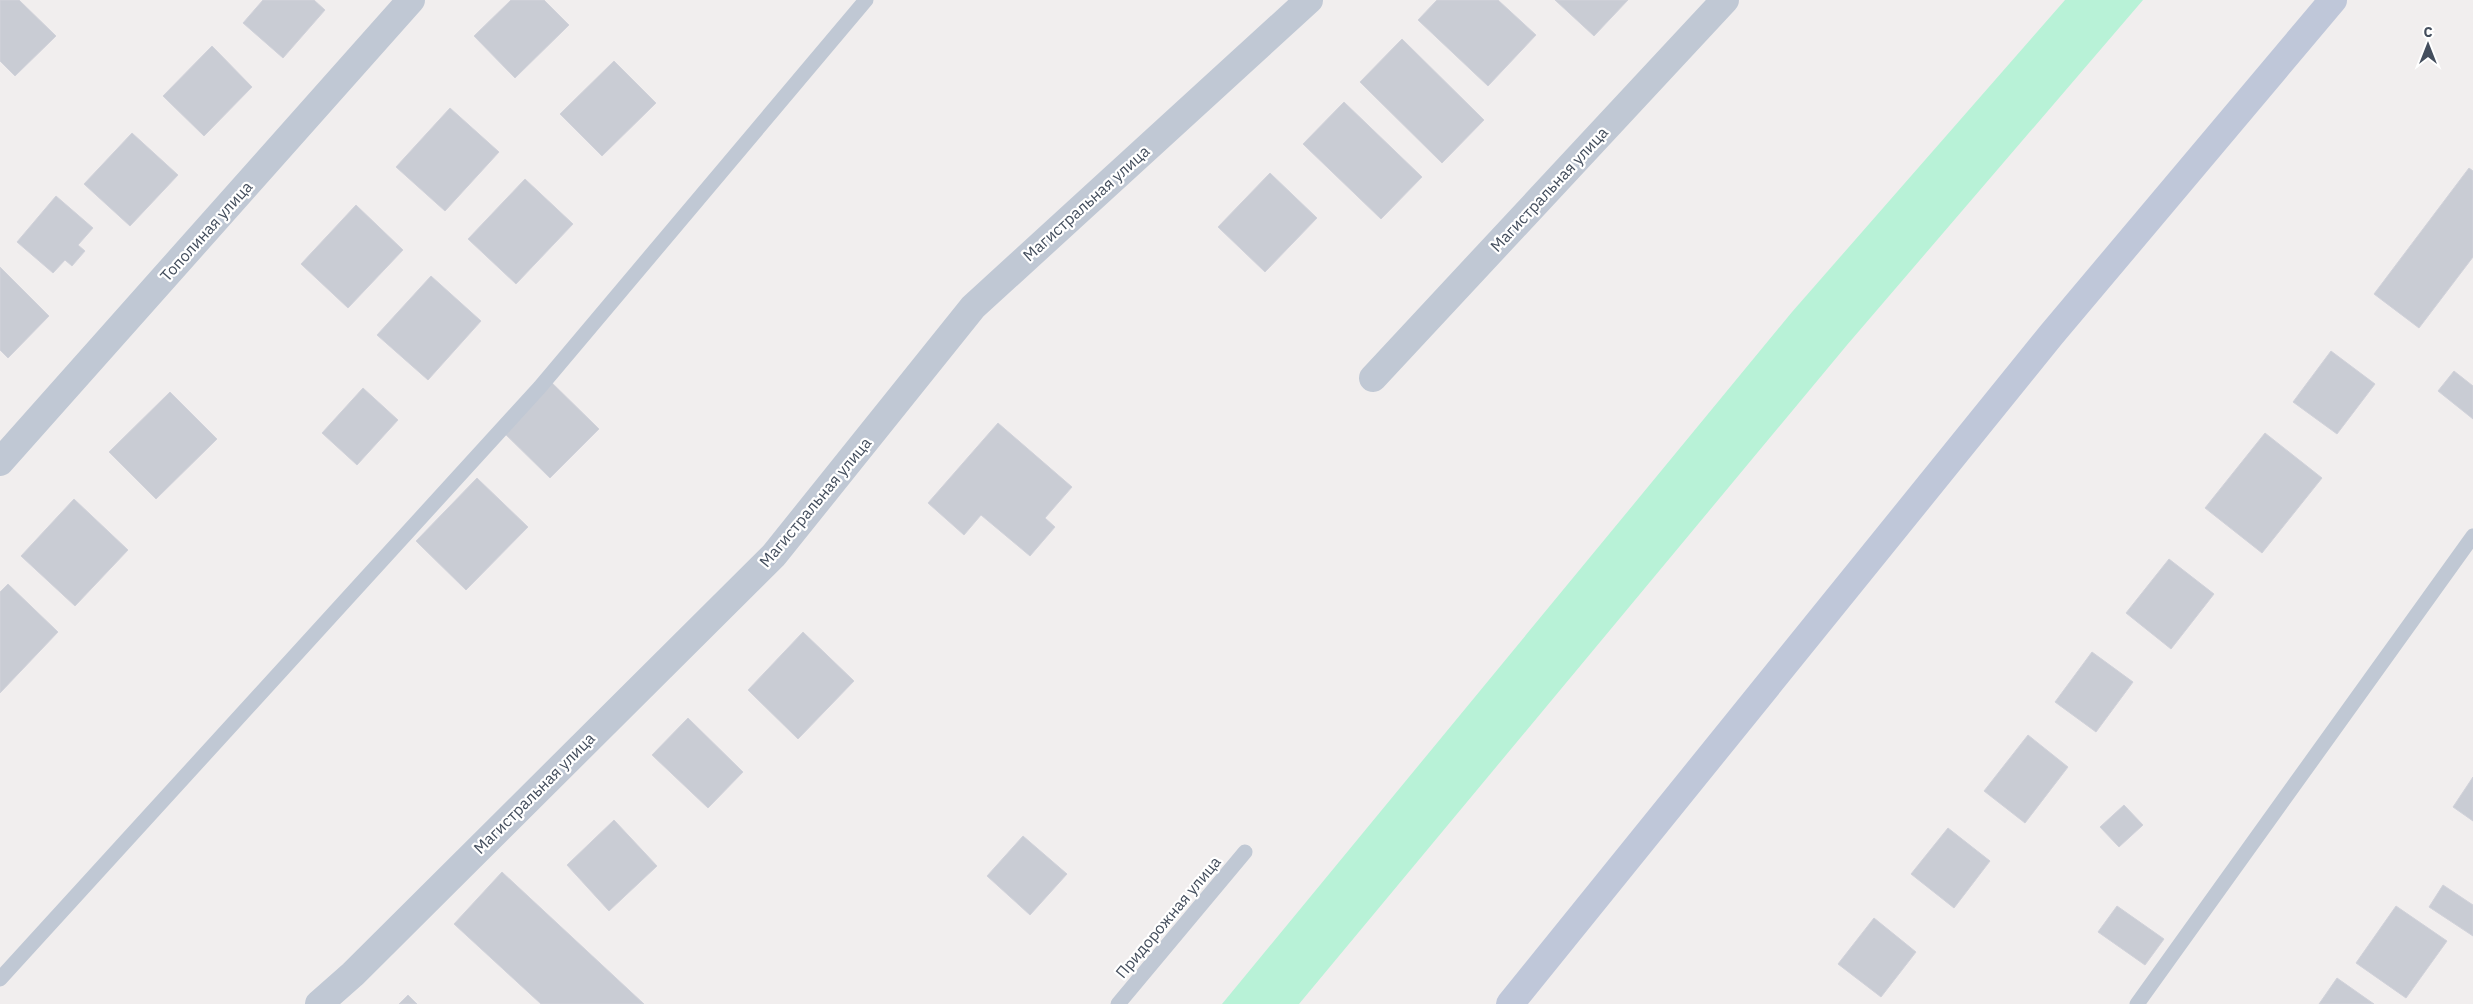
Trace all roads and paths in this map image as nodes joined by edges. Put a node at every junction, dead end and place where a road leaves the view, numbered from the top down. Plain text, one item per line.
1 (411, 0) edge
2 (866, 0) edge
3 (1309, 0) edge
4 (1725, 0) edge
5 (2332, 0) edge
6 (1373, 378) dead end
7 (0, 462) edge
8 (2473, 536) edge
9 (1246, 852) dead end
10 (0, 979) edge
11 (319, 1004) edge
12 (1118, 1004) edge
13 (1510, 1004) edge
14 (2137, 1004) edge

1 - 7 street, Тополиная улица
2 - 10 lane
3 - 11 street, Магистральная улица
4 - 6 street, Магистральная улица
5 - 13 main road
8 - 14 lane
9 - 12 lane, Придорожная улица

